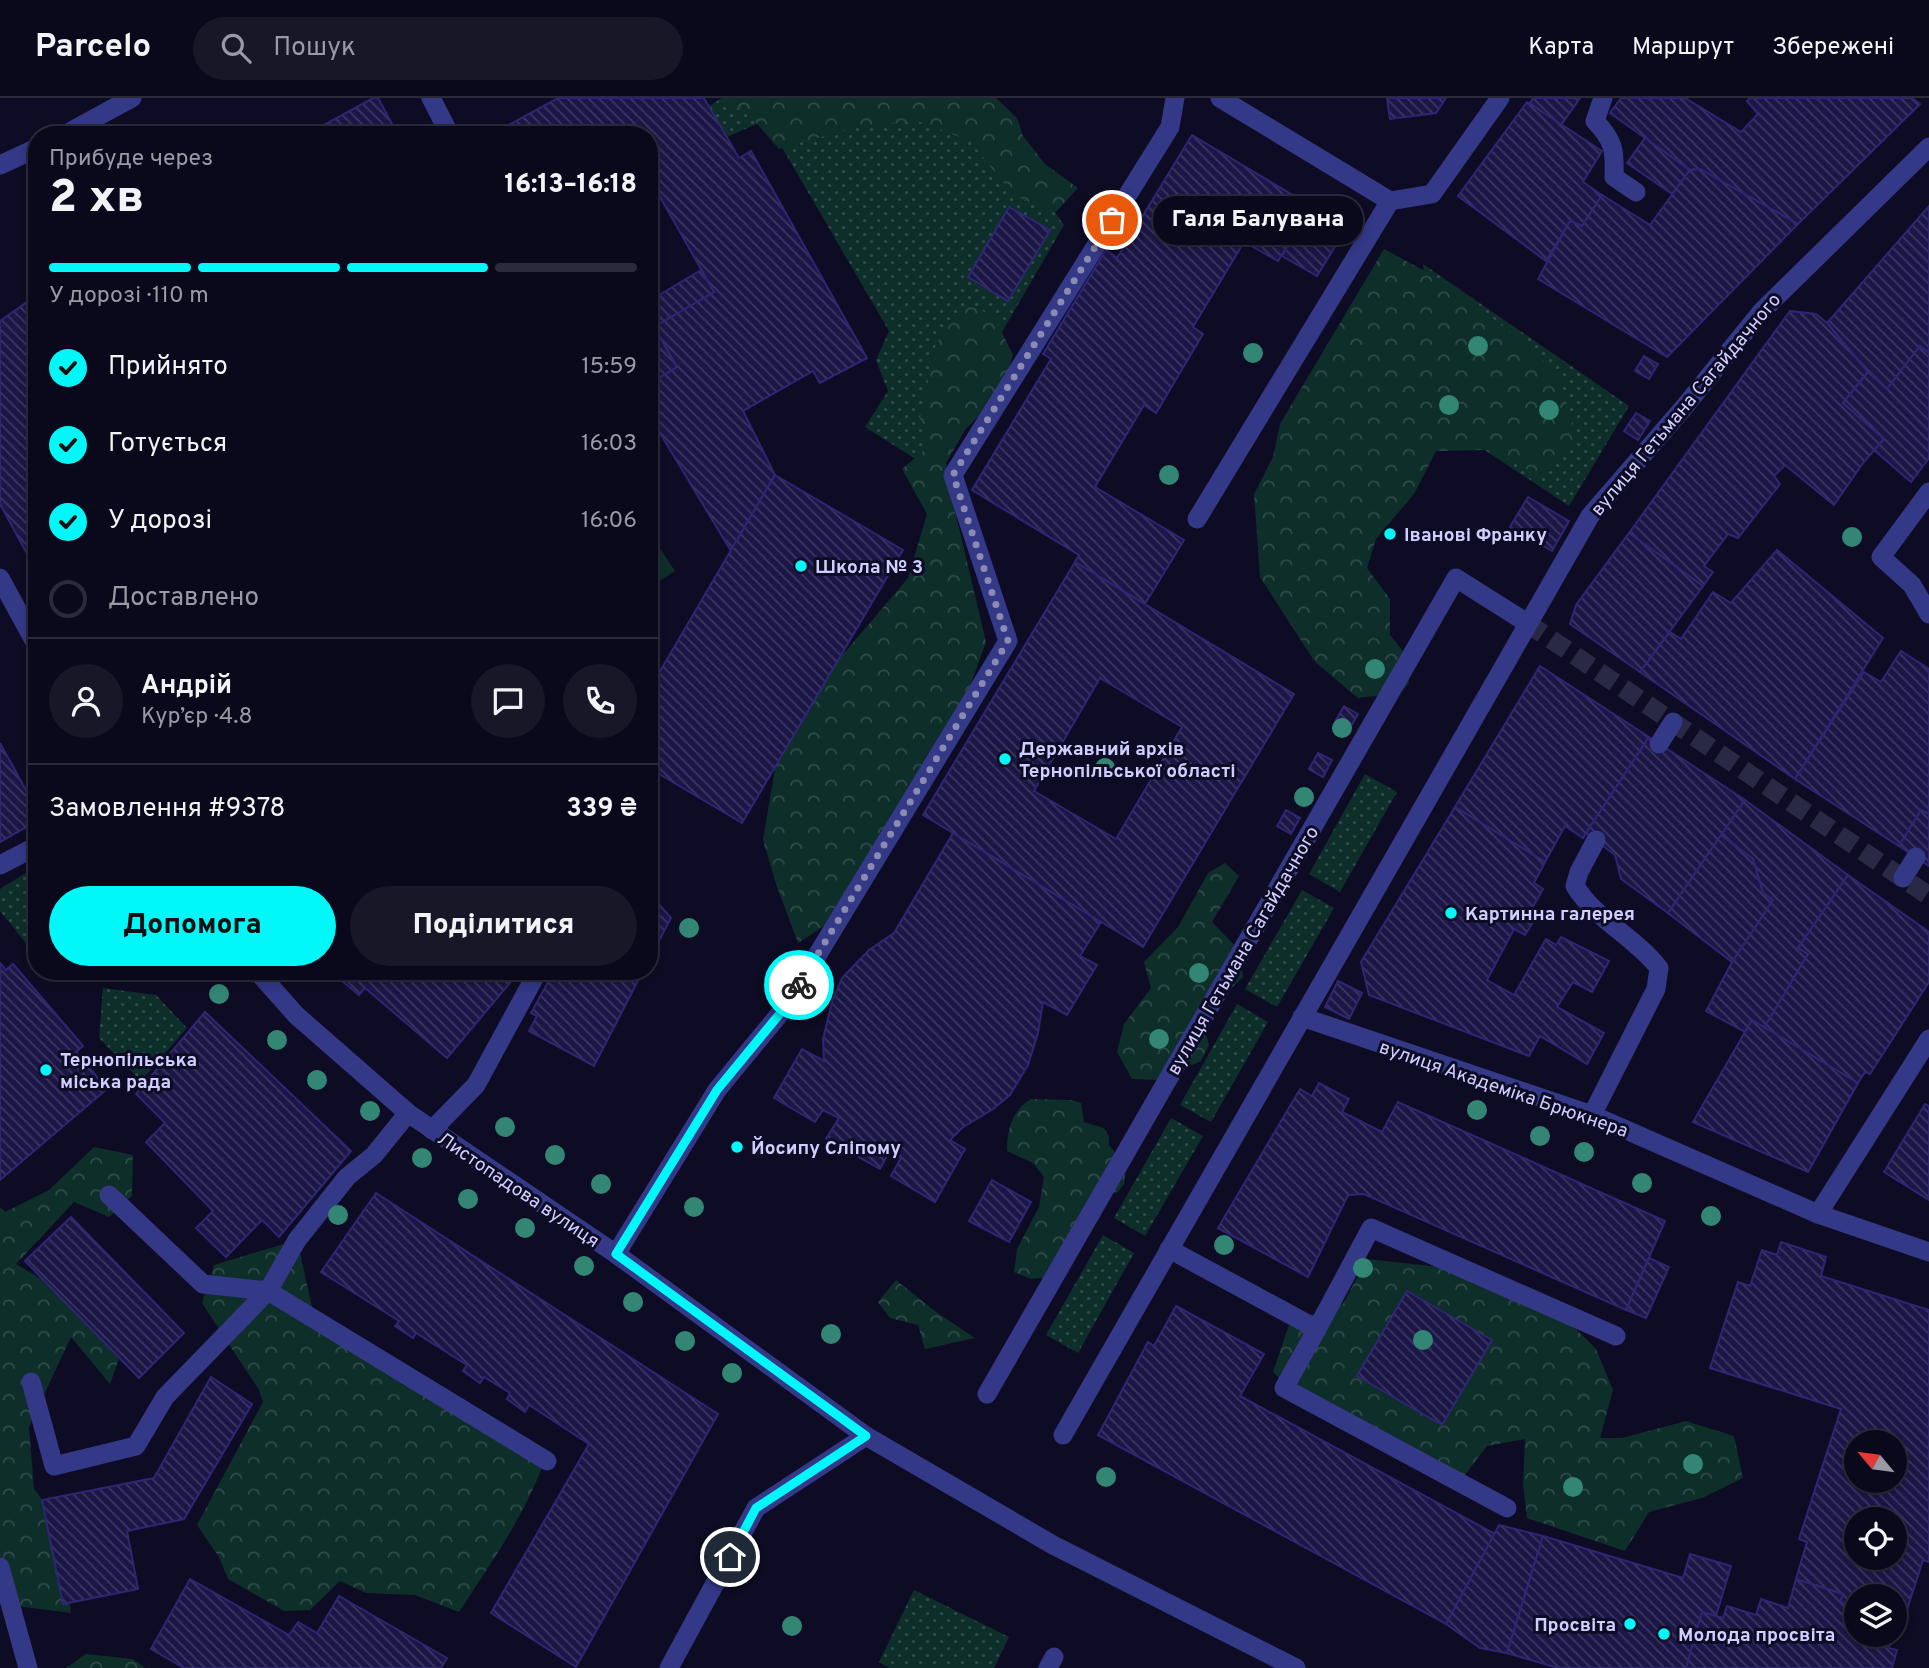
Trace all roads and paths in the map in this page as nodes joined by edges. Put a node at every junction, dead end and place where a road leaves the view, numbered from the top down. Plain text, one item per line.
1 (132, 98) edge
2 (431, 98) edge
3 (1175, 98) edge
4 (1220, 98) edge
5 (1500, 98) edge
6 (1603, 98) edge
7 (81, 126) edge
8 (445, 126) edge
9 (1929, 147) edge
10 (28, 152) edge
11 (0, 165) edge
12 (1636, 192) dead end
13 (1390, 201) junction
14 (1929, 492) edge
15 (1197, 519) dead end
16 (0, 578) edge
17 (1929, 614) edge
18 (1527, 623) junction
19 (28, 629) edge
20 (1673, 722) dead end
21 (1659, 744) dead end
22 (1595, 840) dead end
23 (28, 850) edge
24 (1916, 857) dead end
25 (0, 864) edge
26 (1903, 878) dead end
27 (265, 980) edge
28 (533, 980) edge
29 (1302, 1017) junction
30 (1929, 1039) edge
31 (408, 1113) junction
32 (1592, 1115) junction
33 (432, 1130) junction
34 (109, 1195) dead end
35 (1818, 1214) junction
36 (1169, 1249) junction
37 (1929, 1252) edge
38 (616, 1254) junction
39 (268, 1291) junction
40 (1317, 1329) junction
41 (1616, 1336) dead end
42 (31, 1382) dead end
43 (987, 1394) dead end
44 (1063, 1435) dead end
45 (866, 1436) junction
46 (547, 1461) dead end
47 (1507, 1508) dead end
48 (0, 1567) edge
49 (9, 1627) edge
50 (28, 1668) edge
51 (668, 1668) edge
52 (1296, 1668) edge

1 - 7 street
2 - 8 street
3 - 38 street
4 - 13 street
5 - 13 street
6 - 12 street
9 - 18 street, вулиця Гетьмана Сагайдачного
10 - 11 street
13 - 15 street
14 - 17 street
16 - 19 street
18 - 29 street, вулиця Гетьмана Сагайдачного
18 - 43 street, вулиця Гетьмана Сагайдачного
20 - 21 street
22 - 32 street
23 - 25 street
24 - 26 street
27 - 31 street, Листопадова вулиця
28 - 33 street
29 - 32 street, вулиця Академіка Брюкнера
29 - 36 street, вулиця Гетьмана Сагайдачного
30 - 35 street
31 - 33 street, Листопадова вулиця
31 - 39 street
32 - 35 street, вулиця Академіка Брюкнера
33 - 38 street, Листопадова вулиця
34 - 39 street
35 - 37 street, вулиця Академіка Брюкнера
36 - 40 street
36 - 44 street, вулиця Гетьмана Сагайдачного
38 - 45 street, Листопадова вулиця
39 - 42 street
39 - 46 street
40 - 41 street
40 - 47 street
45 - 51 street
45 - 52 street, Листопадова вулиця
48 - 49 street
49 - 50 street

